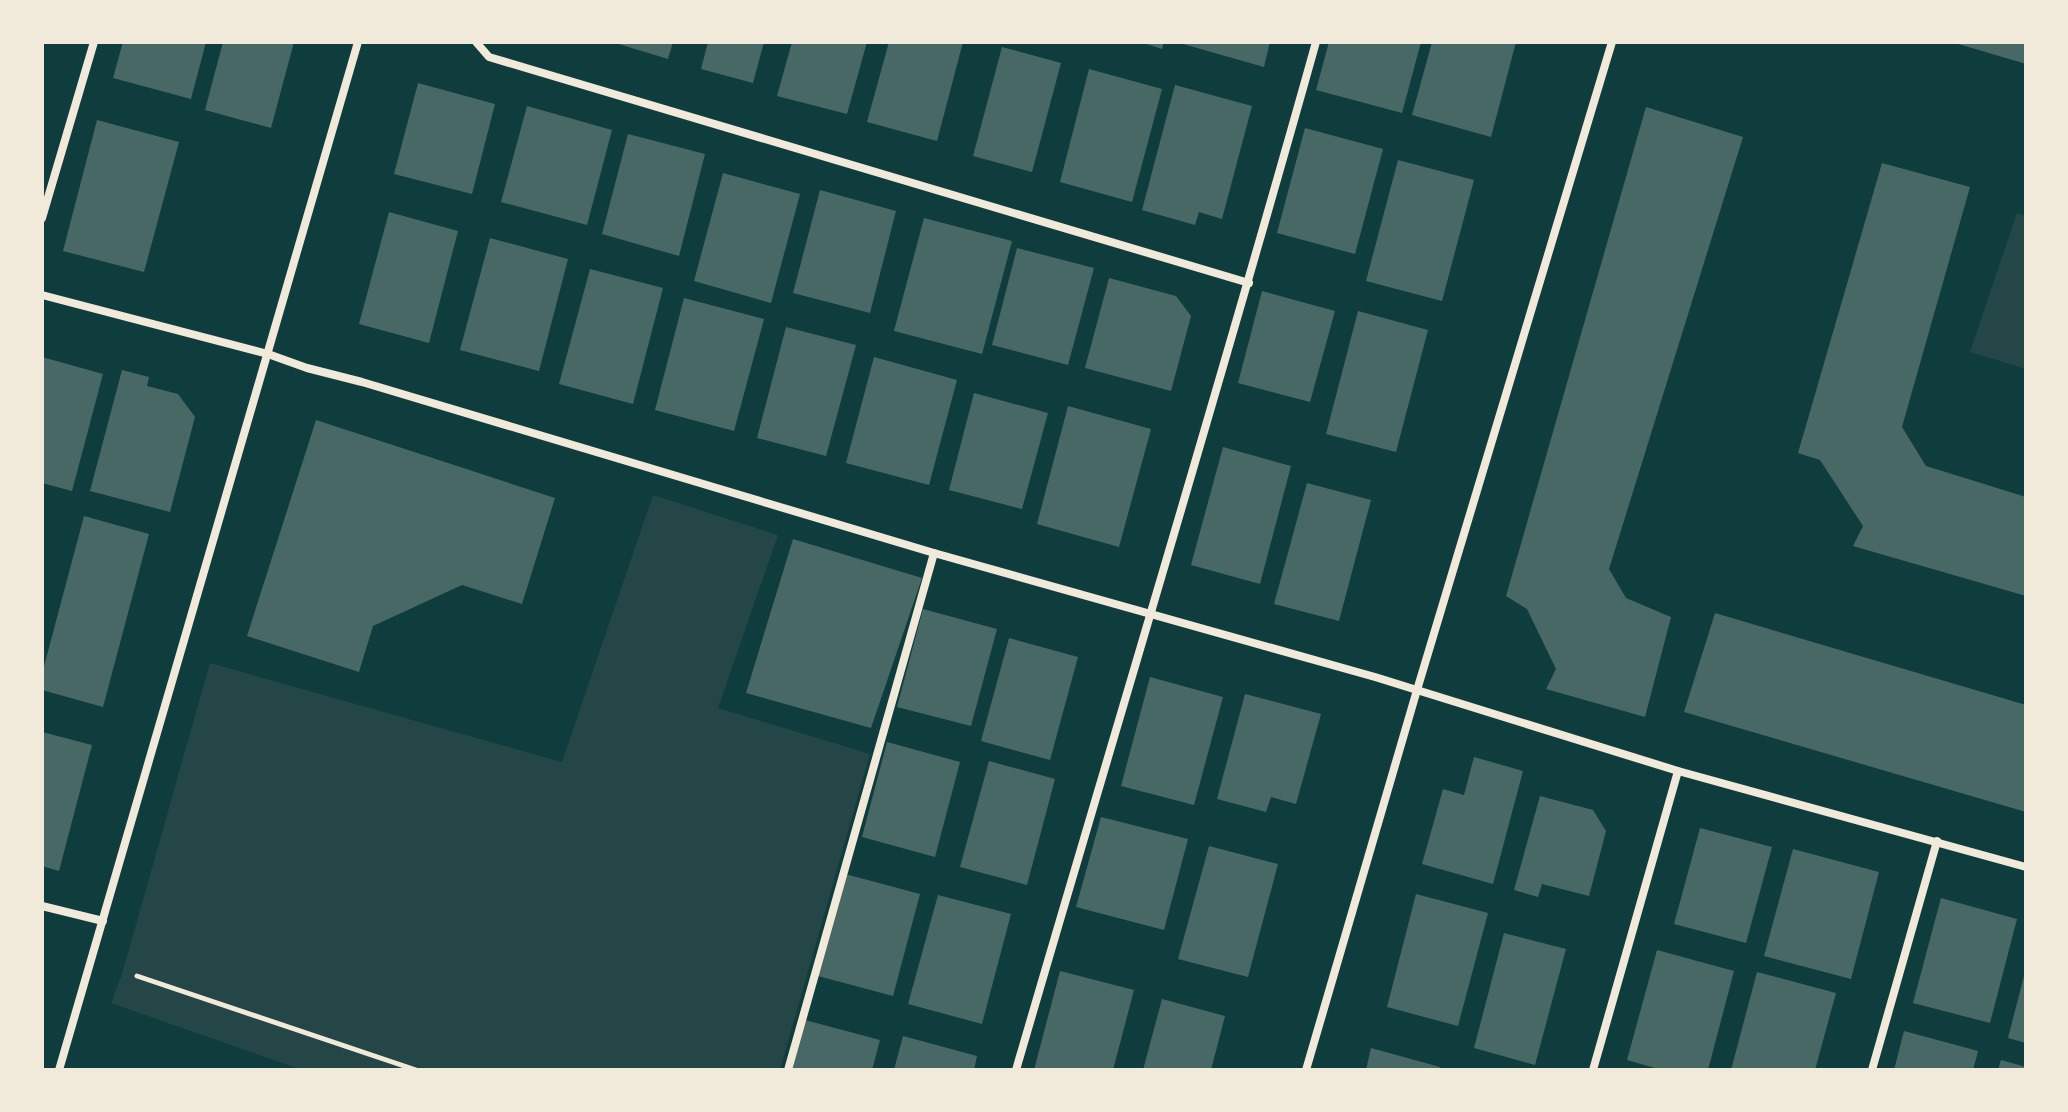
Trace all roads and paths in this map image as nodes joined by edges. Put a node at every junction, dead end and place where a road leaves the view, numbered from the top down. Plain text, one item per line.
1 (94, 42) edge
2 (358, 42) edge
3 (476, 42) edge
4 (1316, 42) edge
5 (1612, 42) edge
6 (42, 218) edge
7 (1249, 283) junction
8 (42, 295) edge
9 (268, 354) junction
10 (934, 553) junction
11 (1148, 614) junction
12 (1417, 690) junction
13 (1678, 771) junction
14 (1937, 841) junction
15 (2026, 867) edge
16 (42, 906) edge
17 (103, 921) junction
18 (137, 976) dead end
19 (59, 1070) edge
20 (416, 1070) edge
21 (788, 1070) edge
22 (1016, 1070) edge
23 (1306, 1070) edge
24 (1593, 1070) edge
25 (1872, 1070) edge

1 - 6 street
2 - 9 street
3 - 7 street
4 - 7 street
5 - 12 street
7 - 11 street
8 - 9 street
9 - 10 street
9 - 17 street
10 - 11 street
10 - 21 street
11 - 12 street
11 - 22 street
12 - 13 street
12 - 23 street
13 - 14 street
13 - 24 street
14 - 15 street
14 - 25 street
16 - 17 street
17 - 19 street
18 - 20 path

